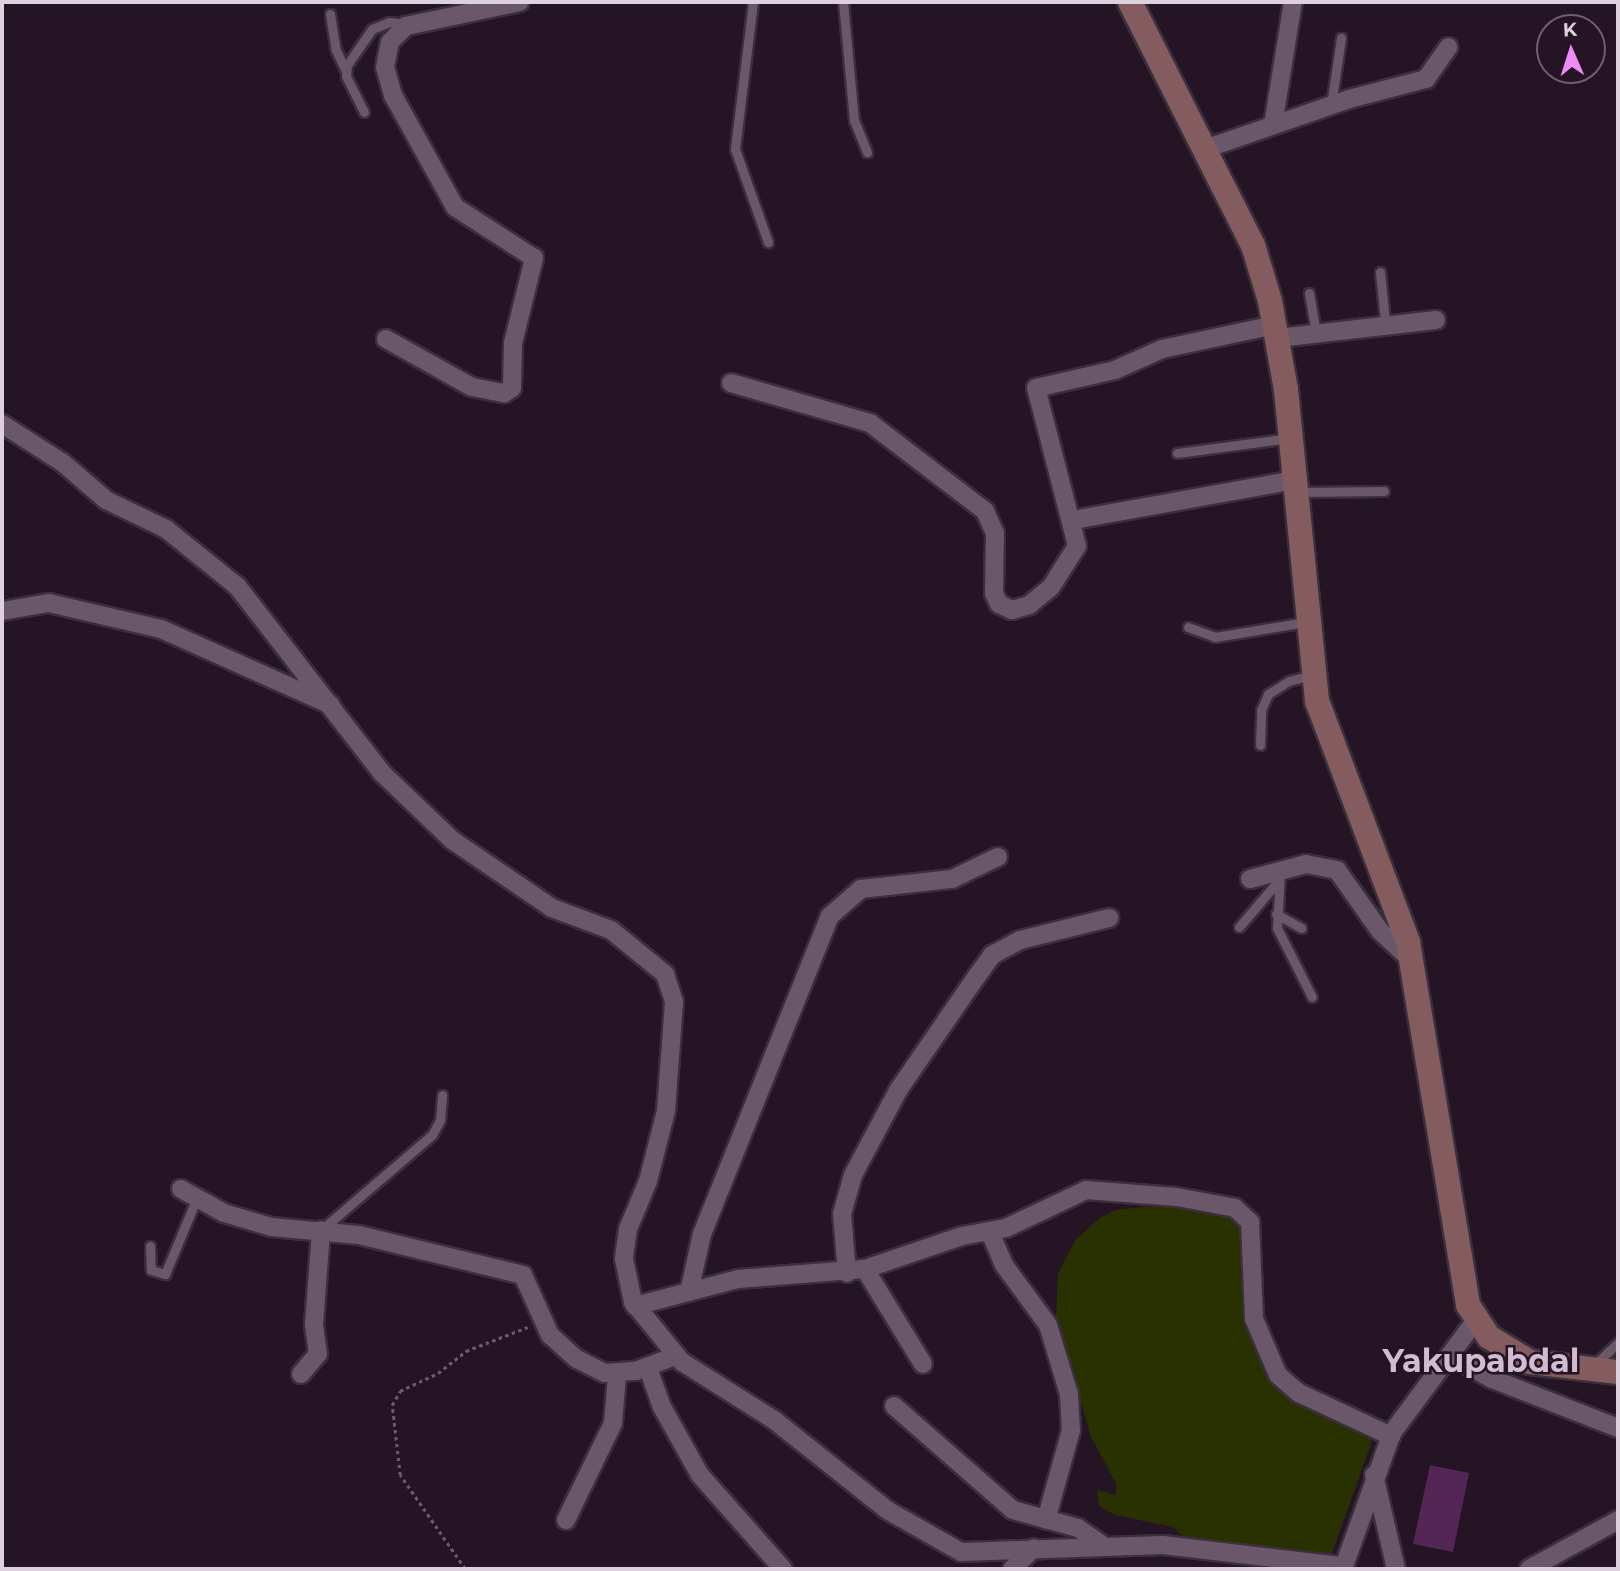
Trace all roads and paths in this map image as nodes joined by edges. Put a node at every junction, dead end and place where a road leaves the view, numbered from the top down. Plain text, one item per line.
1 (520, 2) edge
2 (753, 2) edge
3 (843, 2) edge
4 (1130, 2) edge
5 (1293, 2) edge
6 (330, 14) dead end
7 (409, 25) junction
8 (1341, 38) dead end
9 (1448, 47) dead end
10 (346, 71) junction
11 (1331, 105) junction
12 (364, 111) dead end
13 (1273, 125) junction
14 (1205, 149) junction
15 (867, 152) dead end
16 (768, 242) dead end
17 (1380, 271) dead end
18 (1309, 292) dead end
19 (1436, 320) dead end
20 (1385, 321) junction
21 (1277, 332) junction
22 (1316, 332) junction
23 (386, 338) dead end
24 (731, 383) dead end
25 (2, 424) edge
26 (10, 434) edge
27 (1292, 438) junction
28 (1177, 453) dead end
29 (1297, 486) junction
30 (1384, 491) dead end
31 (1073, 520) junction
32 (2, 611) edge
33 (1308, 622) junction
34 (1188, 628) dead end
35 (1314, 674) junction
36 (331, 705) junction
37 (1260, 745) dead end
38 (998, 857) dead end
39 (1279, 877) junction
40 (1250, 878) dead end
41 (1276, 914) junction
42 (1109, 918) dead end
43 (1239, 927) dead end
44 (1301, 928) dead end
45 (1411, 960) junction
46 (1312, 997) dead end
47 (442, 1096) dead end
48 (189, 1194) joint
49 (321, 1230) junction
50 (990, 1232) junction
51 (150, 1246) dead end
52 (856, 1271) junction
53 (689, 1292) junction
54 (635, 1306) junction
55 (1476, 1320) junction
56 (542, 1322) junction
57 (1618, 1343) edge
58 (1450, 1355) junction
59 (674, 1356) junction
60 (923, 1364) dead end
61 (648, 1367) junction
62 (1590, 1372) junction
63 (1618, 1372) edge
64 (301, 1374) dead end
65 (617, 1375) junction
66 (894, 1406) dead end
67 (1618, 1428) edge
68 (1391, 1436) junction
69 (1374, 1475) junction
70 (566, 1520) dead end
71 (1046, 1520) junction
72 (1618, 1520) edge
73 (1102, 1545) junction
74 (1034, 1548) junction
75 (1540, 1566) edge
76 (1343, 1568) edge
77 (466, 1569) edge
78 (783, 1569) edge
79 (1012, 1569) edge
80 (1396, 1569) edge

1 - 7 street
2 - 16 lane
3 - 15 lane
4 - 14 street
5 - 13 street
6 - 10 lane
7 - 10 lane
7 - 23 street
8 - 11 lane
9 - 11 street
10 - 12 lane
11 - 13 street
13 - 14 street
14 - 21 street
17 - 20 lane
18 - 22 lane
19 - 20 street
20 - 22 street
21 - 22 street
21 - 27 street
21 - 31 street
24 - 31 street
25 - 26 street
26 - 36 street
27 - 28 lane
27 - 29 street
29 - 30 lane
29 - 31 street
29 - 33 street
32 - 36 street
33 - 34 lane
33 - 35 street
35 - 37 lane
35 - 45 street
36 - 54 street
38 - 53 street
39 - 40 street
39 - 41 lane
39 - 43 lane
39 - 45 street
41 - 44 lane
41 - 46 lane
42 - 52 street
45 - 55 street
47 - 49 lane
48 - 49 street
48 - 51 lane
49 - 56 street
49 - 64 street
50 - 52 street
50 - 68 street
50 - 71 street
52 - 53 street
52 - 60 street
53 - 54 street
54 - 59 street
55 - 58 street
55 - 62 street
56 - 65 street
56 - 77 path
57 - 62 lane
58 - 67 street
58 - 68 street
59 - 61 street
59 - 74 street
61 - 65 street
61 - 78 street
62 - 63 street
65 - 70 street
66 - 71 street
68 - 69 street
69 - 76 street
69 - 80 street
71 - 73 street
72 - 75 street
73 - 74 street
73 - 76 street
74 - 79 street

